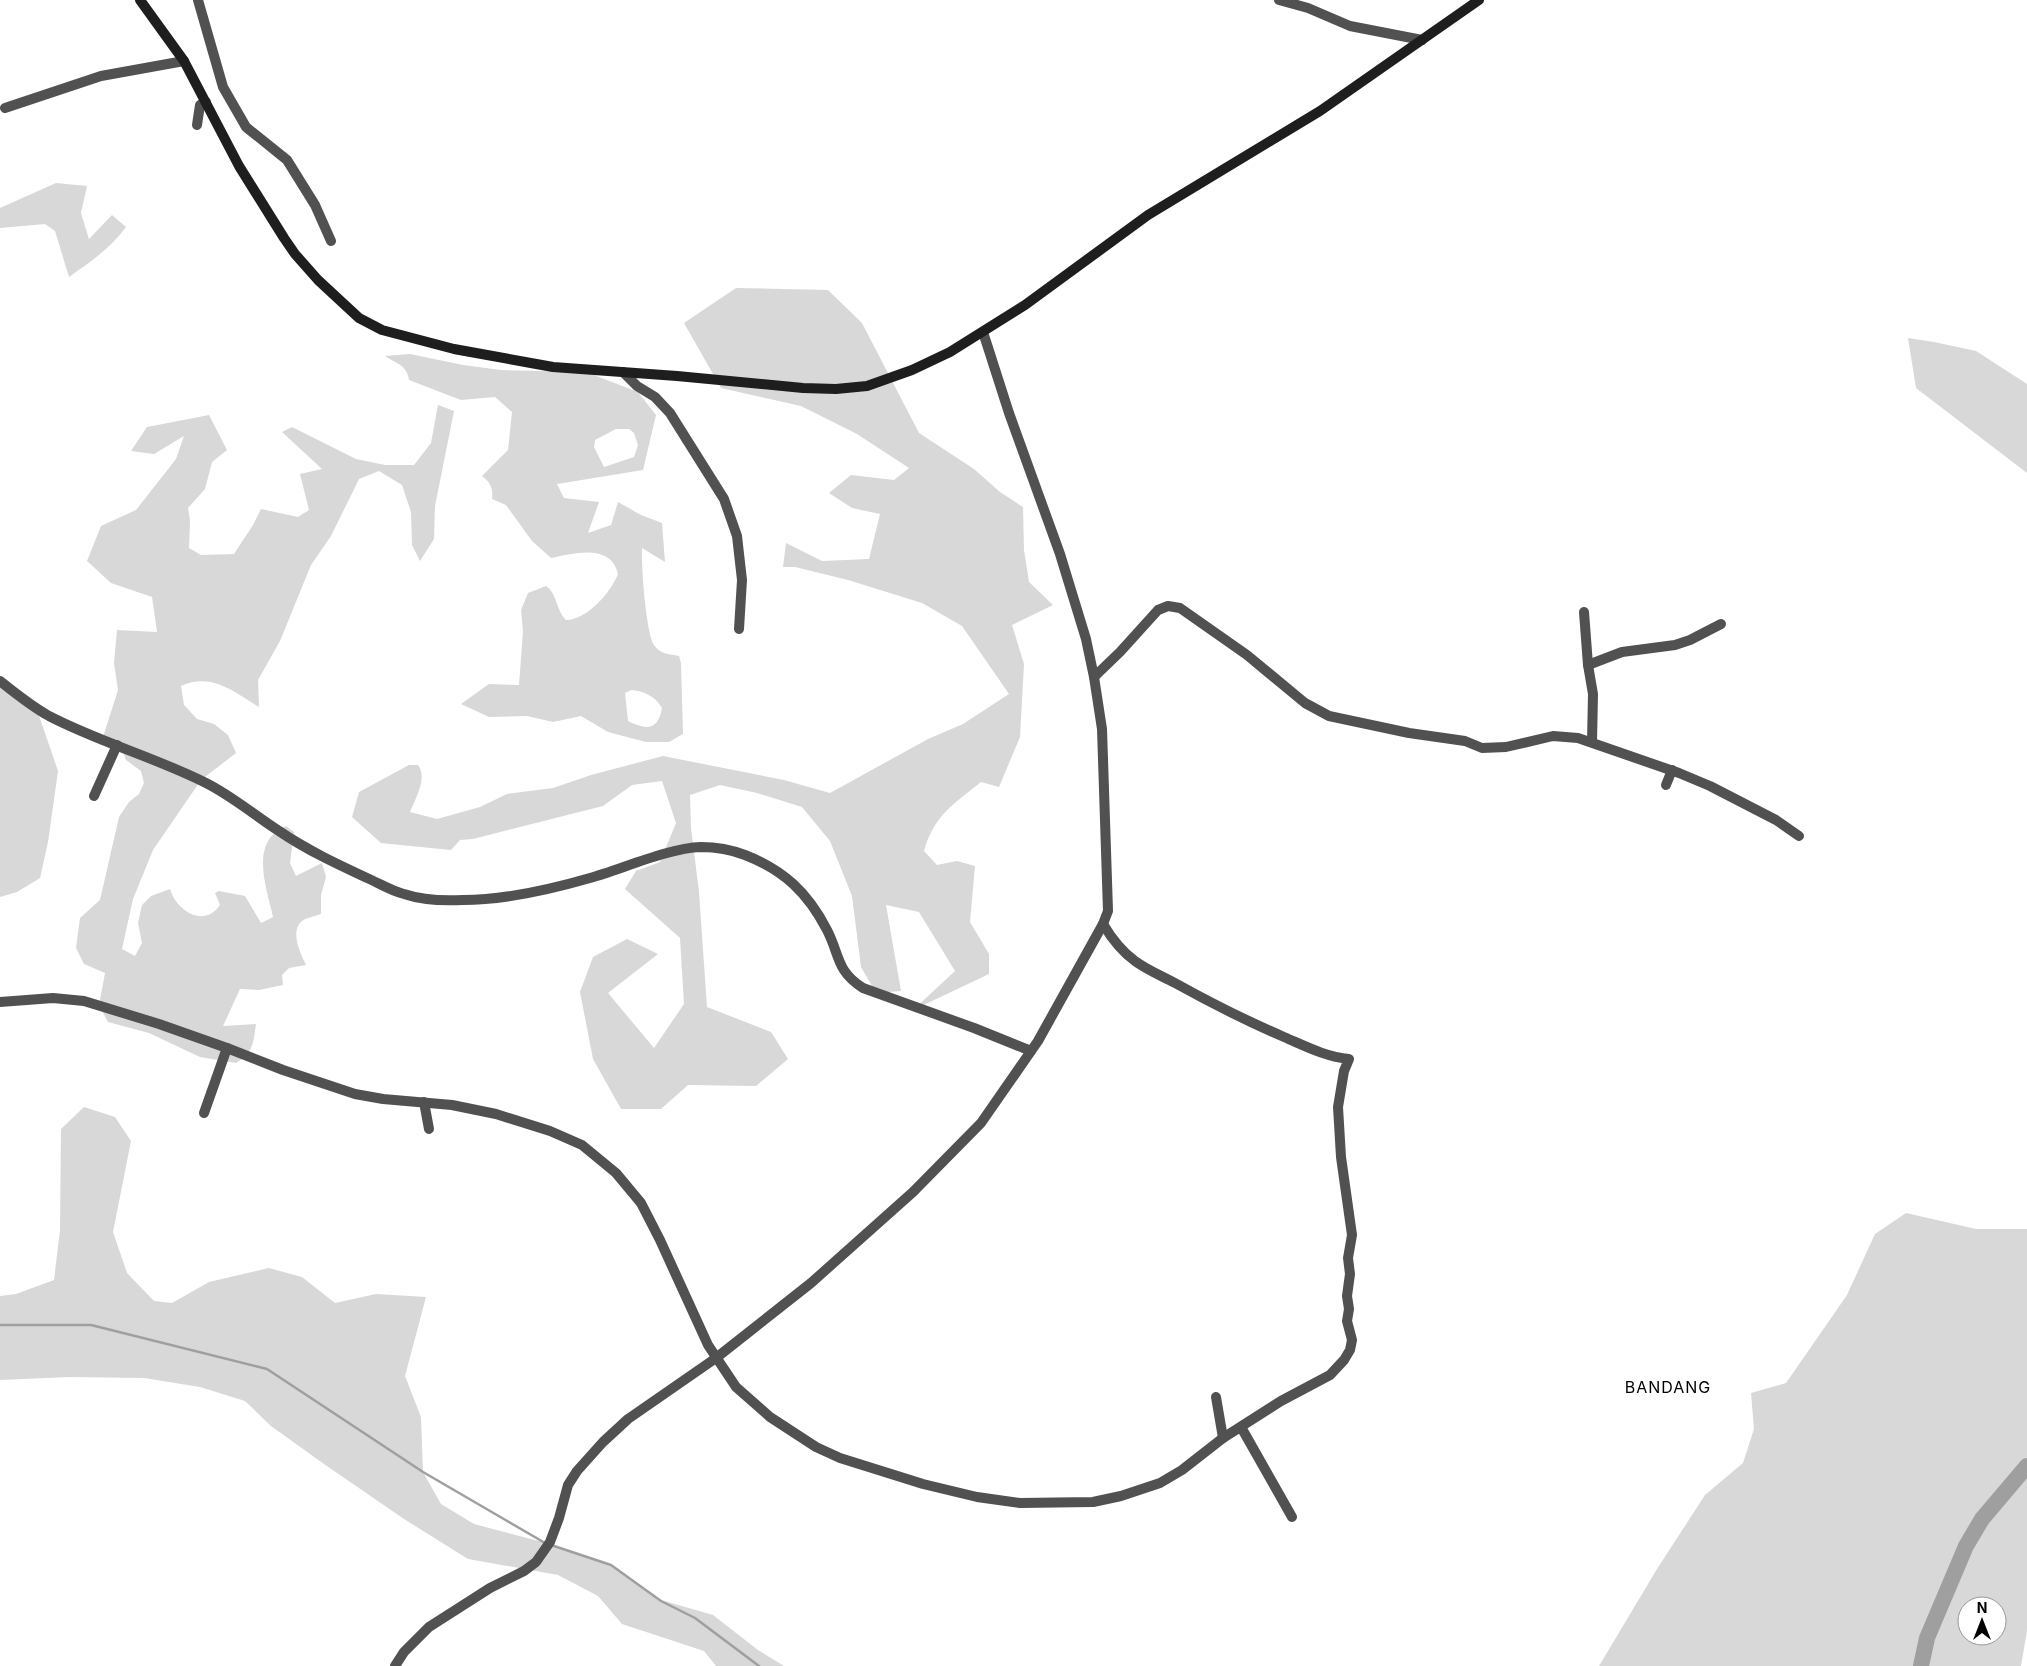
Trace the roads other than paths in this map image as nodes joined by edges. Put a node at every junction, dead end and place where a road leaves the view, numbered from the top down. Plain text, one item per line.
1 (140, 0) edge
2 (198, 0) edge
3 (1279, 0) edge
4 (1479, 0) edge
5 (1422, 40) junction
6 (184, 61) junction
7 (206, 102) junction
8 (5, 108) dead end
9 (198, 125) dead end
10 (331, 241) dead end
11 (983, 332) junction
12 (623, 372) junction
13 (1584, 612) dead end
14 (1721, 624) dead end
15 (739, 629) dead end
16 (1588, 664) junction
17 (1094, 677) junction
18 (0, 681) edge
19 (1592, 742) junction
20 (117, 744) junction
21 (1672, 770) junction
22 (1666, 785) dead end
23 (94, 796) dead end
24 (1799, 836) dead end
25 (1103, 924) junction
26 (0, 1002) edge
27 (227, 1048) junction
28 (1030, 1051) junction
29 (424, 1102) junction
30 (204, 1113) dead end
31 (429, 1129) dead end
32 (716, 1358) junction
33 (1216, 1398) dead end
34 (1241, 1427) junction
35 (1223, 1438) junction
36 (1292, 1516) dead end
37 (395, 1666) edge

1 - 6 main road
2 - 10 street
3 - 5 street
4 - 5 main road
5 - 11 main road
6 - 7 main road
6 - 8 street
7 - 9 street
7 - 12 main road
11 - 12 main road
11 - 17 street
12 - 15 street
13 - 16 street
14 - 16 street
16 - 19 street
17 - 19 street
17 - 25 street
18 - 20 street
19 - 21 street
20 - 23 street
20 - 28 street
21 - 22 street
21 - 24 street
25 - 28 street
25 - 34 street
26 - 27 street
27 - 29 street
27 - 30 street
28 - 32 street
29 - 31 street
29 - 32 street
32 - 35 street
32 - 37 street
33 - 35 street
34 - 35 street
34 - 36 street

